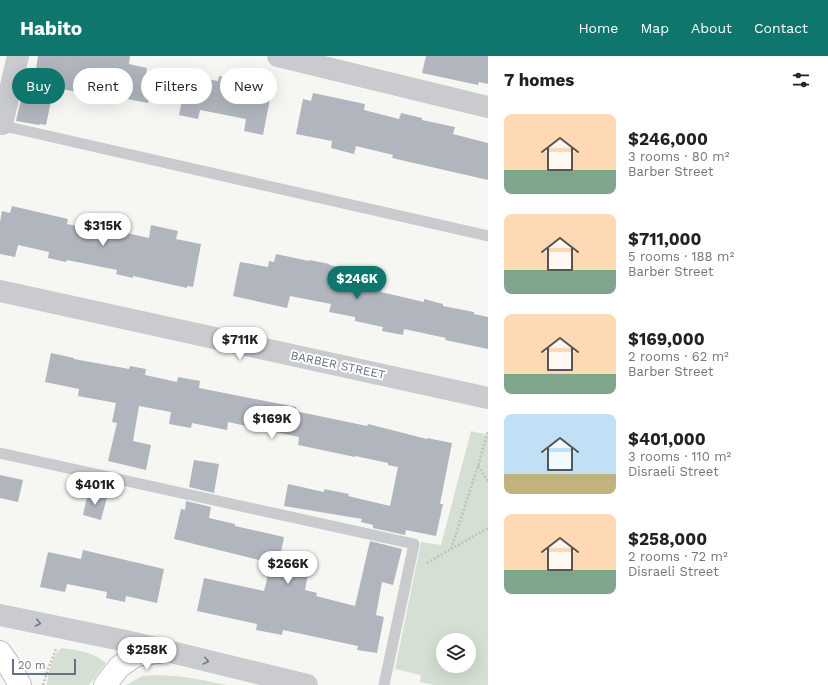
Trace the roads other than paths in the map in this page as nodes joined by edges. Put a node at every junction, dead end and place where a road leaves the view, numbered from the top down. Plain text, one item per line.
1 (18, 56) edge
2 (278, 56) edge
3 (488, 106) edge
4 (1, 124) edge
5 (488, 236) edge
6 (0, 291) edge
7 (488, 398) edge
8 (0, 453) edge
9 (0, 615) edge
10 (164, 651) junction
11 (0, 652) edge
12 (20, 685) edge
13 (105, 685) edge
14 (307, 685) edge
15 (384, 685) edge

1 - 4 street
2 - 3 street
4 - 5 lane
6 - 7 street, BARBER STREET
8 - 15 lane
9 -> 10 street
10 - 13 main road
10 -> 14 street
11 - 12 main road

